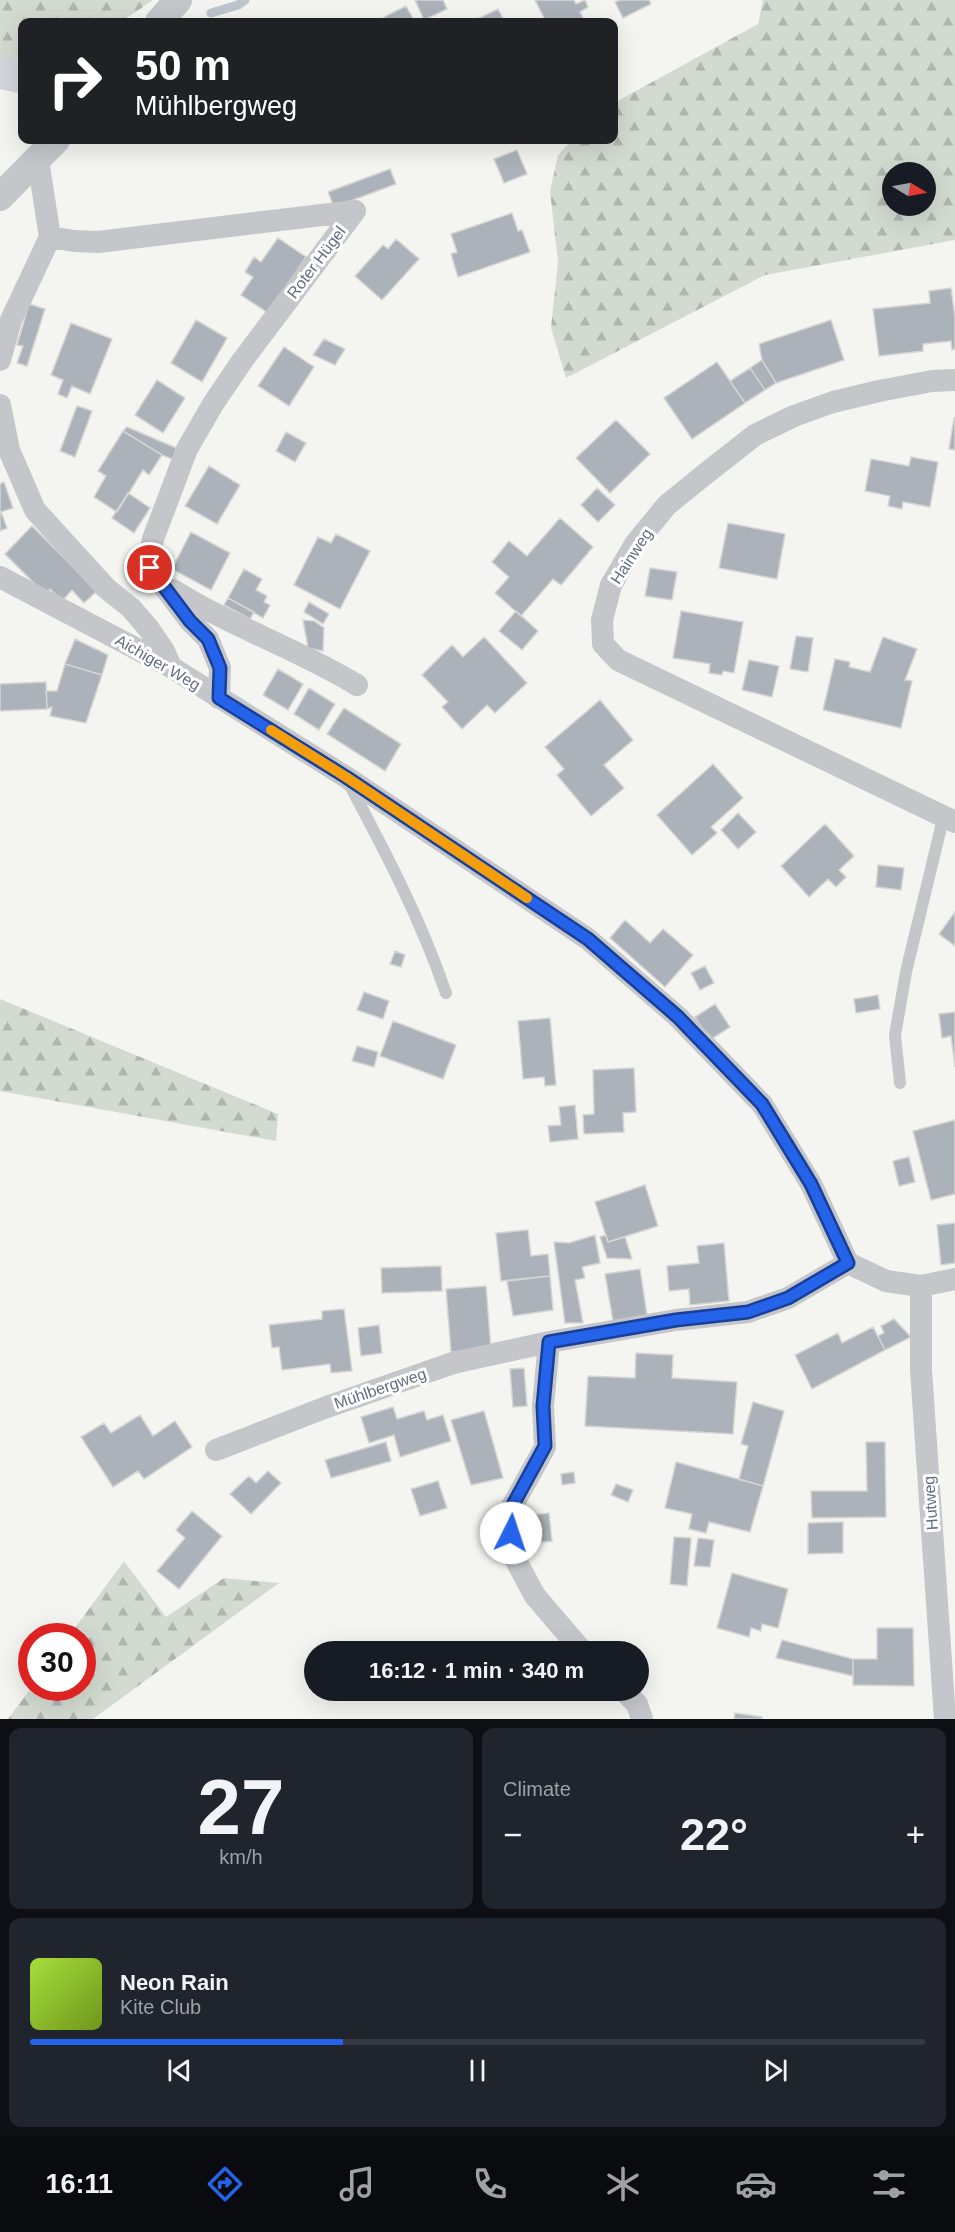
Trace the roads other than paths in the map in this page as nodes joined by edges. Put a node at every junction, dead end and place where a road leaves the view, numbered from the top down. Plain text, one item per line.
1 (178, 0) edge
2 (162, 18) edge
3 (0, 72) edge
4 (18, 76) edge
5 (47, 150) edge
6 (0, 197) edge
7 (50, 237) junction
8 (0, 360) edge
9 (955, 380) edge
10 (0, 405) edge
11 (0, 577) edge
12 (161, 583) junction
13 (171, 667) junction
14 (357, 685) dead end
15 (219, 698) junction
16 (346, 777) junction
17 (950, 819) edge
18 (446, 993) dead end
19 (900, 1083) dead end
20 (848, 1263) junction
21 (955, 1279) edge
22 (921, 1286) junction
23 (549, 1342) junction
24 (216, 1450) dead end
25 (574, 1641) edge
26 (634, 1701) edge
27 (642, 1719) edge
28 (945, 1719) edge

1 - 2 street
3 - 4 highway
5 - 6 street
5 - 7 street
7 - 8 street
7 - 12 street, Roter Hügel
9 - 17 street, Hainweg
10 - 13 street
11 - 13 street, Aichiger Weg
12 - 14 street
12 - 15 street, Roter Hügel
13 - 15 street, Aichiger Weg
15 - 16 street, Aichiger Weg
16 - 18 lane
16 - 20 street, Aichiger Weg
17 - 19 lane
20 - 22 street
20 - 23 street, Mühlbergweg
21 - 22 street
22 - 28 street, Hutweg
23 - 24 street, Mühlbergweg
23 - 25 street
26 - 27 street

